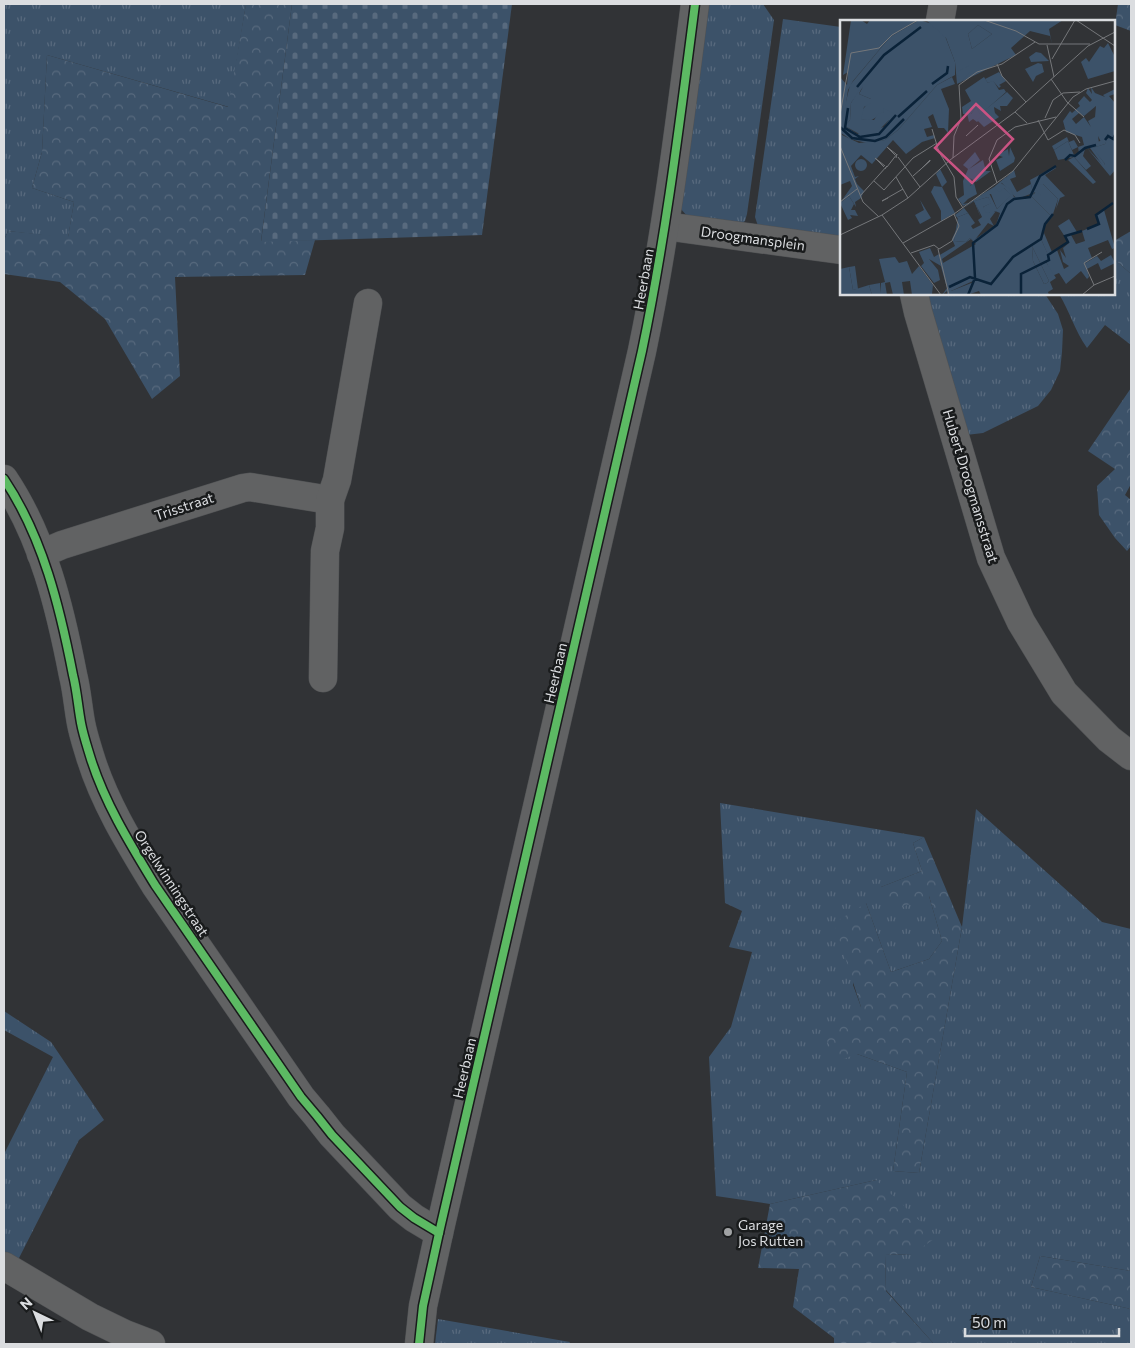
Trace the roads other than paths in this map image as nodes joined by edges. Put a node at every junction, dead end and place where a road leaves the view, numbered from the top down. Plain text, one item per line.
1 (695, 4) edge
2 (943, 4) edge
3 (940, 20) edge
4 (665, 226) junction
5 (840, 250) edge
6 (914, 295) edge
7 (368, 303) dead end
8 (4, 479) edge
9 (330, 500) junction
10 (41, 554) junction
11 (323, 678) dead end
12 (1131, 756) edge
13 (439, 1233) junction
14 (4, 1266) edge
15 (151, 1344) edge
16 (419, 1344) edge

1 - 4 street, Heerbaan
2 - 3 street
4 - 5 street, Droogmansplein
4 - 13 street, Heerbaan
6 - 12 street, Hubert Droogmansstraat
7 - 9 street
8 - 10 street, Orgelwinningstraat
9 - 10 street, Trisstraat
9 - 11 street
10 - 13 street, Orgelwinningstraat
13 - 16 street, Heerbaan
14 - 15 street

